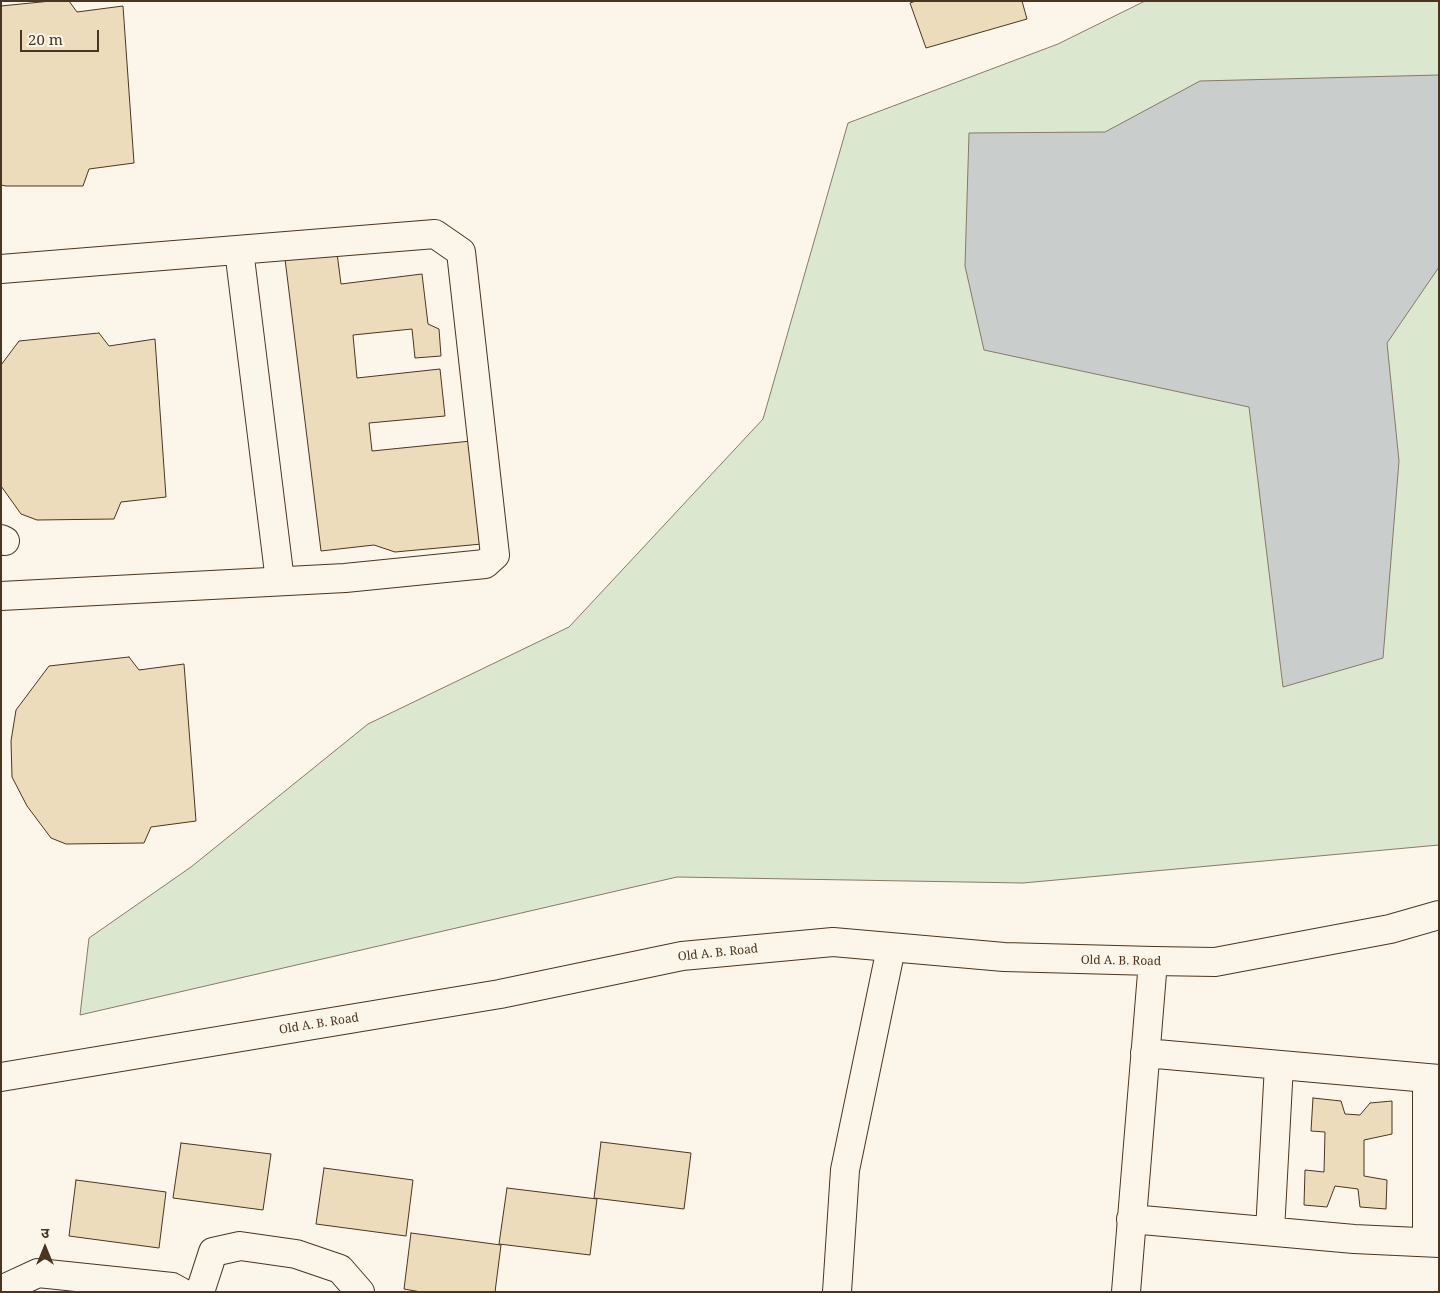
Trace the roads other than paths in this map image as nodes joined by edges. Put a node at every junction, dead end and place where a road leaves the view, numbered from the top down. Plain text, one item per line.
1 (240, 250) junction
2 (1, 269) edge
3 (280, 581) junction
4 (1, 596) edge
5 (1439, 915) edge
6 (891, 948) junction
7 (1153, 961) junction
8 (1145, 1053) junction
9 (1279, 1065) junction
10 (1, 1077) edge
11 (1433, 1078) edge
12 (1132, 1219) junction
13 (1270, 1231) junction
14 (1433, 1235) edge
15 (1, 1290) edge
16 (181, 1292) edge
17 (200, 1292) edge
18 (360, 1292) edge
19 (837, 1292) edge
20 (1126, 1292) edge

1 - 2 street
1 - 3 street
1 - 3 street
3 - 4 street
5 - 7 street, Old A. B. Road
6 - 7 street, Old A. B. Road
6 - 10 street, Old A. B. Road
6 - 19 street
7 - 8 street
8 - 9 street
8 - 12 street
9 - 11 street
9 - 13 street
11 - 14 street
12 - 13 street
12 - 20 street
13 - 14 street
15 - 16 street
17 - 18 street

